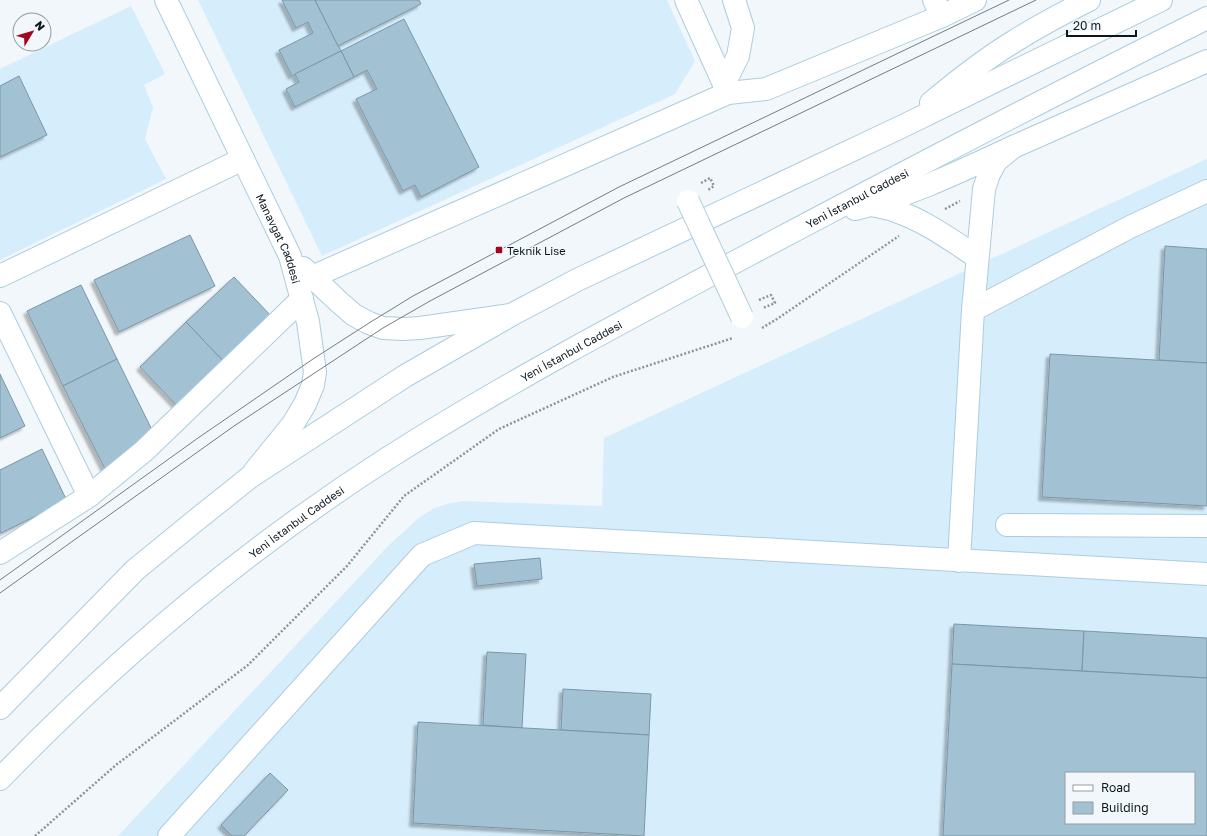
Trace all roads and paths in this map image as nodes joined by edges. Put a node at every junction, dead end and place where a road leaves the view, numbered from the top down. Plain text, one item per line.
1 (166, 0) edge
2 (686, 0) edge
3 (734, 0) edge
4 (975, 0) edge
5 (1089, 0) edge
6 (1161, 0) edge
7 (938, 8) edge
8 (1207, 18) edge
9 (1207, 61) edge
10 (721, 93) junction
11 (901, 127) junction
12 (1014, 147) junction
13 (243, 159) junction
14 (984, 189) junction
15 (1207, 191) edge
16 (688, 201) dead end
17 (872, 205) junction
18 (818, 218) junction
19 (920, 222) junction
20 (290, 256) junction
21 (977, 257) junction
22 (0, 276) edge
23 (312, 277) junction
24 (302, 299) junction
25 (973, 310) junction
26 (0, 313) edge
27 (511, 315) junction
28 (742, 316) dead end
29 (761, 328) dead end
30 (734, 338) dead end
31 (250, 477) junction
32 (89, 496) junction
33 (1007, 525) dead end
34 (1207, 526) edge
35 (0, 553) edge
36 (959, 561) junction
37 (1207, 574) edge
38 (0, 708) edge
39 (0, 779) edge
40 (35, 836) edge
41 (169, 836) edge

1 - 13 main road, Manavgat Caddesi
2 - 10 main road
3 - 10 main road
4 - 7 main road
5 - 11 main road
6 - 11 main road
7 - 10 main road
8 - 18 main road, Yeni İstanbul Caddesi
9 - 12 main road
10 - 23 main road
11 - 27 main road
12 - 14 main road
12 - 17 main road
13 - 20 main road, Manavgat Caddesi
13 - 22 main road
14 - 19 path
14 - 21 main road
15 - 25 main road
16 - 28 main road, bridge
17 - 18 main road
17 - 19 main road
18 - 39 main road, Yeni İstanbul Caddesi
19 - 21 main road
19 - 29 path
20 - 23 main road
20 - 24 main road, Manavgat Caddesi
21 - 25 main road
23 - 27 main road
24 - 31 main road, Manavgat Caddesi
24 - 32 main road
25 - 36 main road
26 - 32 main road
27 - 31 main road
30 - 40 path
31 - 38 main road
32 - 35 main road
33 - 34 main road
36 - 37 main road
36 - 41 main road

